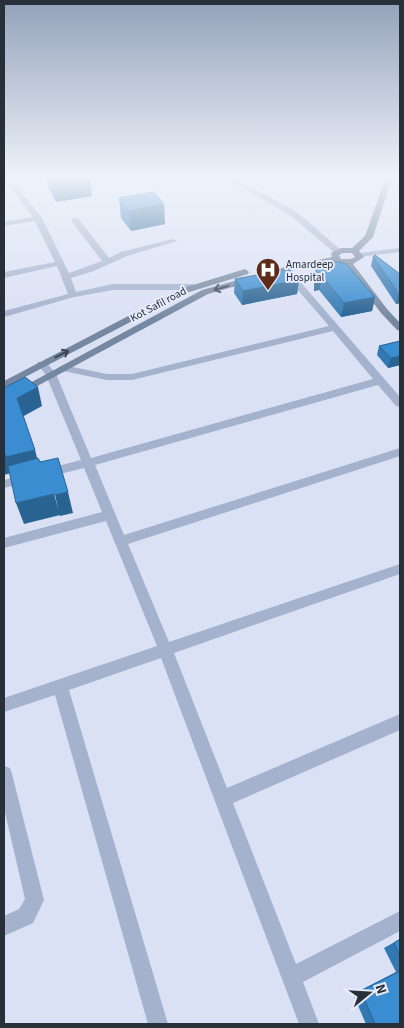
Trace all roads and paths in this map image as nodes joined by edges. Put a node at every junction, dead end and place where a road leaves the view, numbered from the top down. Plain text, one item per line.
1 (41, 225) edge
2 (79, 225) edge
3 (306, 225) edge
4 (373, 225) edge
5 (173, 241) dead end
6 (400, 250) edge
7 (360, 253) junction
8 (336, 254) junction
9 (376, 260) edge
10 (107, 262) junction
11 (60, 263) junction
12 (348, 263) junction
13 (284, 270) junction
14 (4, 274) edge
15 (66, 277) junction
16 (194, 287) junction
17 (72, 295) junction
18 (4, 314) edge
19 (334, 328) junction
20 (400, 328) edge
21 (52, 369) junction
22 (379, 381) junction
23 (4, 385) edge
24 (4, 401) edge
25 (400, 404) edge
26 (400, 452) edge
27 (87, 463) junction
28 (4, 484) edge
29 (109, 515) junction
30 (120, 541) junction
31 (4, 543) edge
32 (400, 569) edge
33 (166, 650) junction
34 (60, 687) junction
35 (4, 705) edge
36 (400, 722) edge
37 (4, 774) edge
38 (222, 799) junction
39 (400, 921) edge
40 (4, 926) edge
41 (292, 977) junction
42 (158, 1024) edge
43 (310, 1024) edge

1 - 11 street
2 - 10 street
3 - 8 street
4 - 7 main road
5 - 10 street
6 - 7 street
7 - 8 main road
7 - 9 street
7 - 12 main road
8 - 12 main road
8 - 13 main road, Kot Safil road
8 - 16 main road, Kot Safil road
10 - 15 street
11 - 14 street
11 - 15 street
12 - 20 main road
13 - 19 street
13 -> 21 main road, Kot Safil road
15 - 17 street
16 - 17 street
21 -> 16 main road, Kot Safil road
17 - 18 street
19 - 21 street
19 - 22 street
21 - 23 main road, Kot Safil road
21 - 24 main road, Kot Safil road
21 - 27 street
22 - 25 street
22 - 27 street
26 - 30 street
27 - 28 street
27 - 29 street
29 - 30 street
29 - 31 street
30 - 33 street
32 - 33 street
33 - 34 street
33 - 38 street
34 - 35 street
34 - 42 street
36 - 38 street
37 - 40 street
38 - 41 street
39 - 41 street
41 - 43 street

